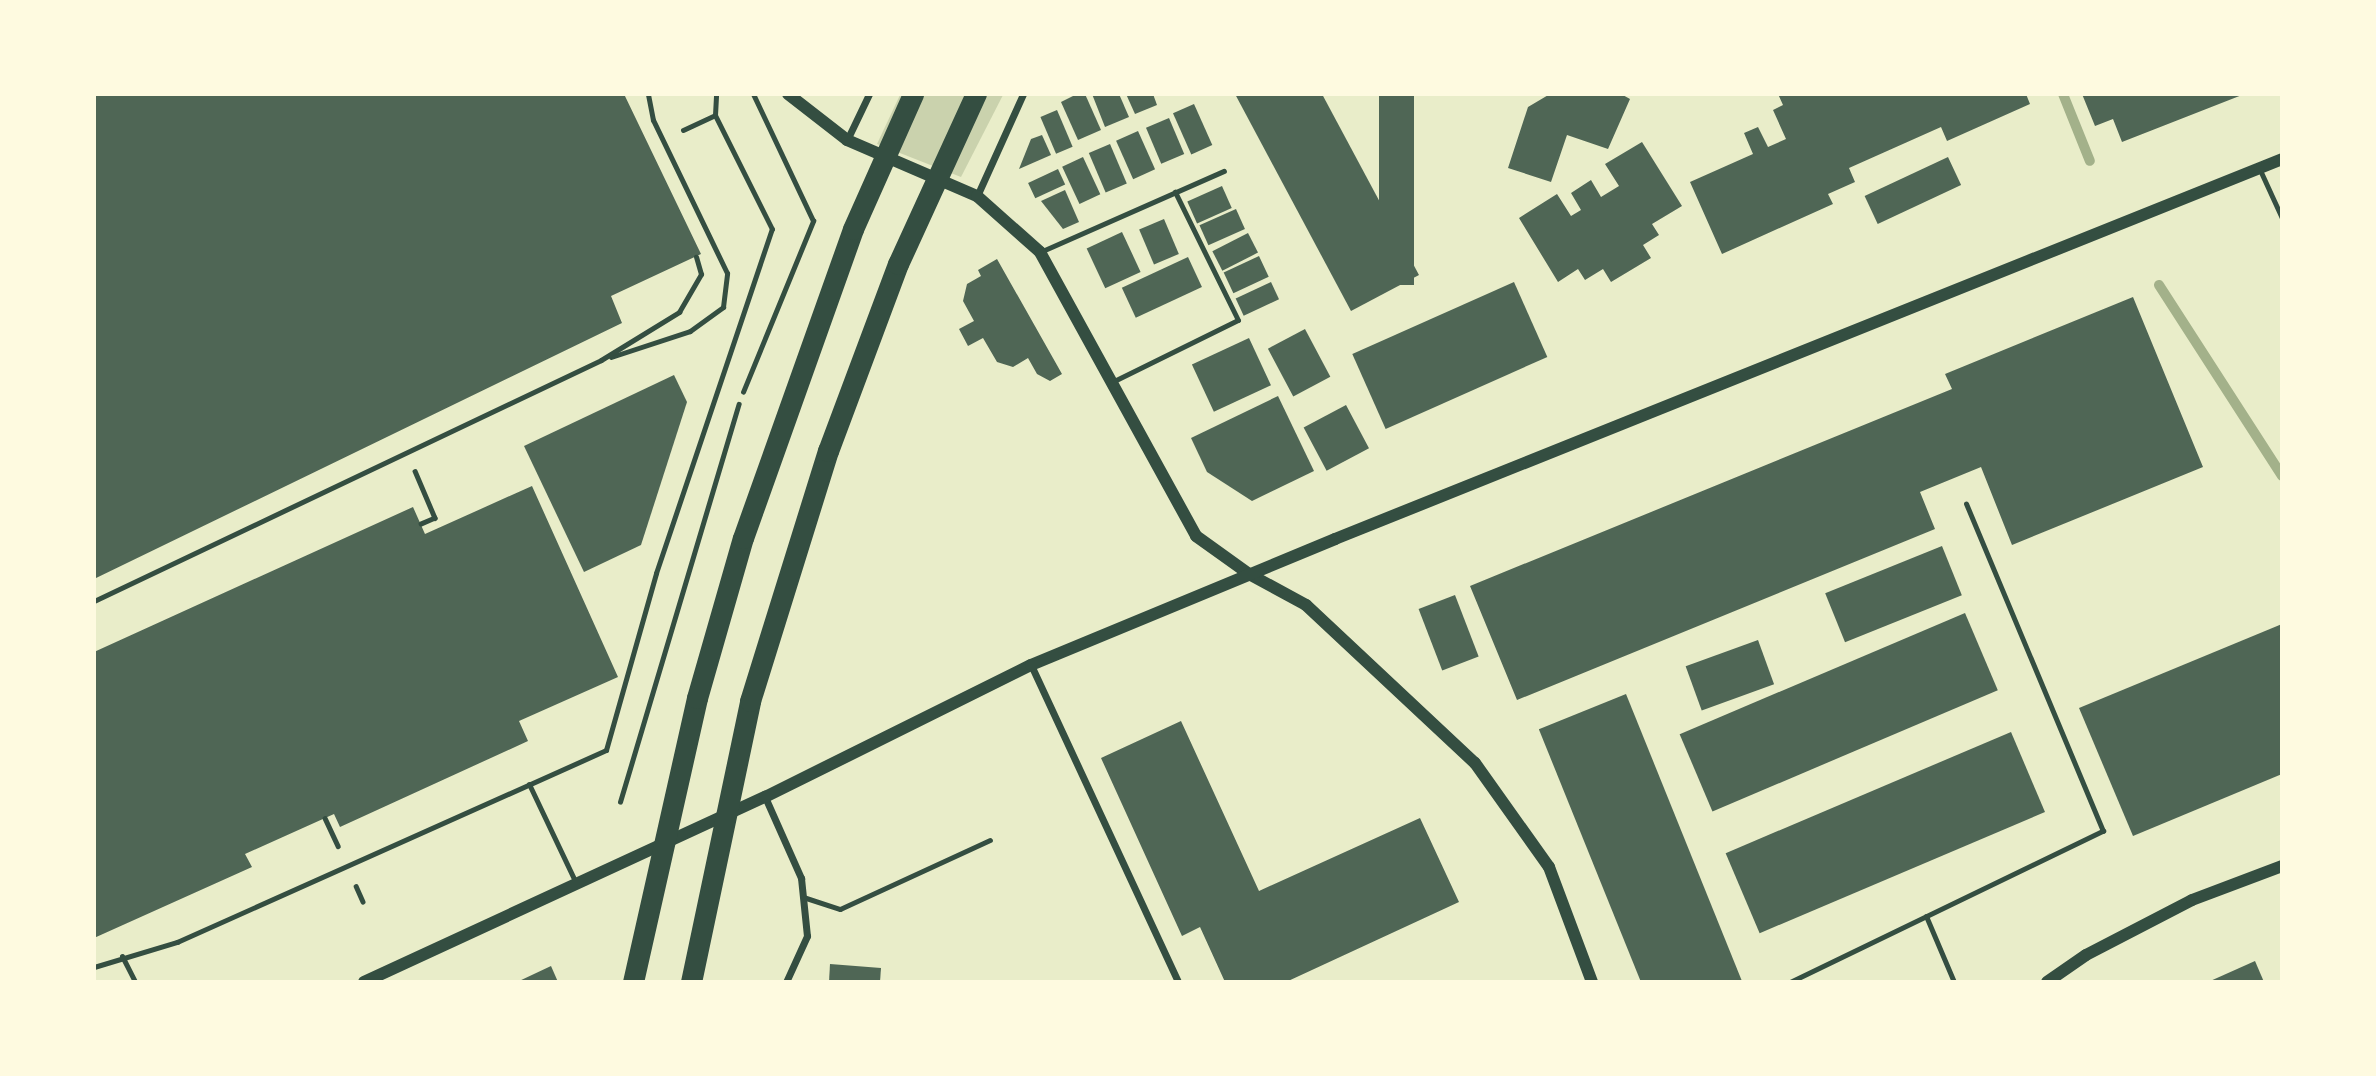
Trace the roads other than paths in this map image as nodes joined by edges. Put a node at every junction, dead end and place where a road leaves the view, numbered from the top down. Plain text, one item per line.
1 (648, 94) edge
2 (716, 94) edge
3 (788, 94) edge
4 (869, 94) edge
5 (913, 94) edge
6 (976, 94) edge
7 (1023, 94) edge
8 (715, 115) junction
9 (683, 130) dead end
10 (847, 140) junction
11 (2281, 159) edge
12 (2259, 167) junction
13 (1224, 171) dead end
14 (1175, 192) junction
15 (977, 196) junction
16 (2281, 218) edge
17 (1040, 252) junction
18 (696, 257) dead end
19 (601, 360) junction
20 (1114, 381) junction
21 (1966, 503) dead end
22 (1249, 574) junction
23 (94, 601) edge
24 (1031, 666) junction
25 (529, 784) junction
26 (765, 797) junction
27 (990, 840) dead end
28 (2281, 866) edge
29 (576, 883) junction
30 (803, 897) junction
31 (1926, 916) junction
32 (122, 956) junction
33 (94, 967) edge
34 (135, 982) edge
35 (364, 982) edge
36 (633, 982) edge
37 (691, 982) edge
38 (786, 982) edge
39 (1178, 982) edge
40 (1592, 982) edge
41 (1790, 982) edge
42 (1954, 982) edge
43 (2047, 982) edge

1 - 19 lane
2 - 8 lane
3 - 10 street
4 - 10 street
5 - 36 highway
6 - 37 highway
7 - 15 street
8 - 9 lane
8 - 25 lane
10 - 15 street
11 - 12 street
12 - 16 lane
12 - 22 street
13 - 14 lane
14 - 17 lane
14 - 20 lane
15 - 17 street
17 - 20 street
18 - 19 lane
19 - 23 lane
20 - 22 street
21 - 31 lane
22 - 24 street
22 - 40 street
24 - 26 street
24 - 39 street
25 - 29 lane
25 - 32 lane
26 - 29 street
26 - 30 street
27 - 30 lane
28 - 43 street
29 - 35 street
30 - 38 street
31 - 41 lane
31 - 42 lane
32 - 33 lane
32 - 34 lane

